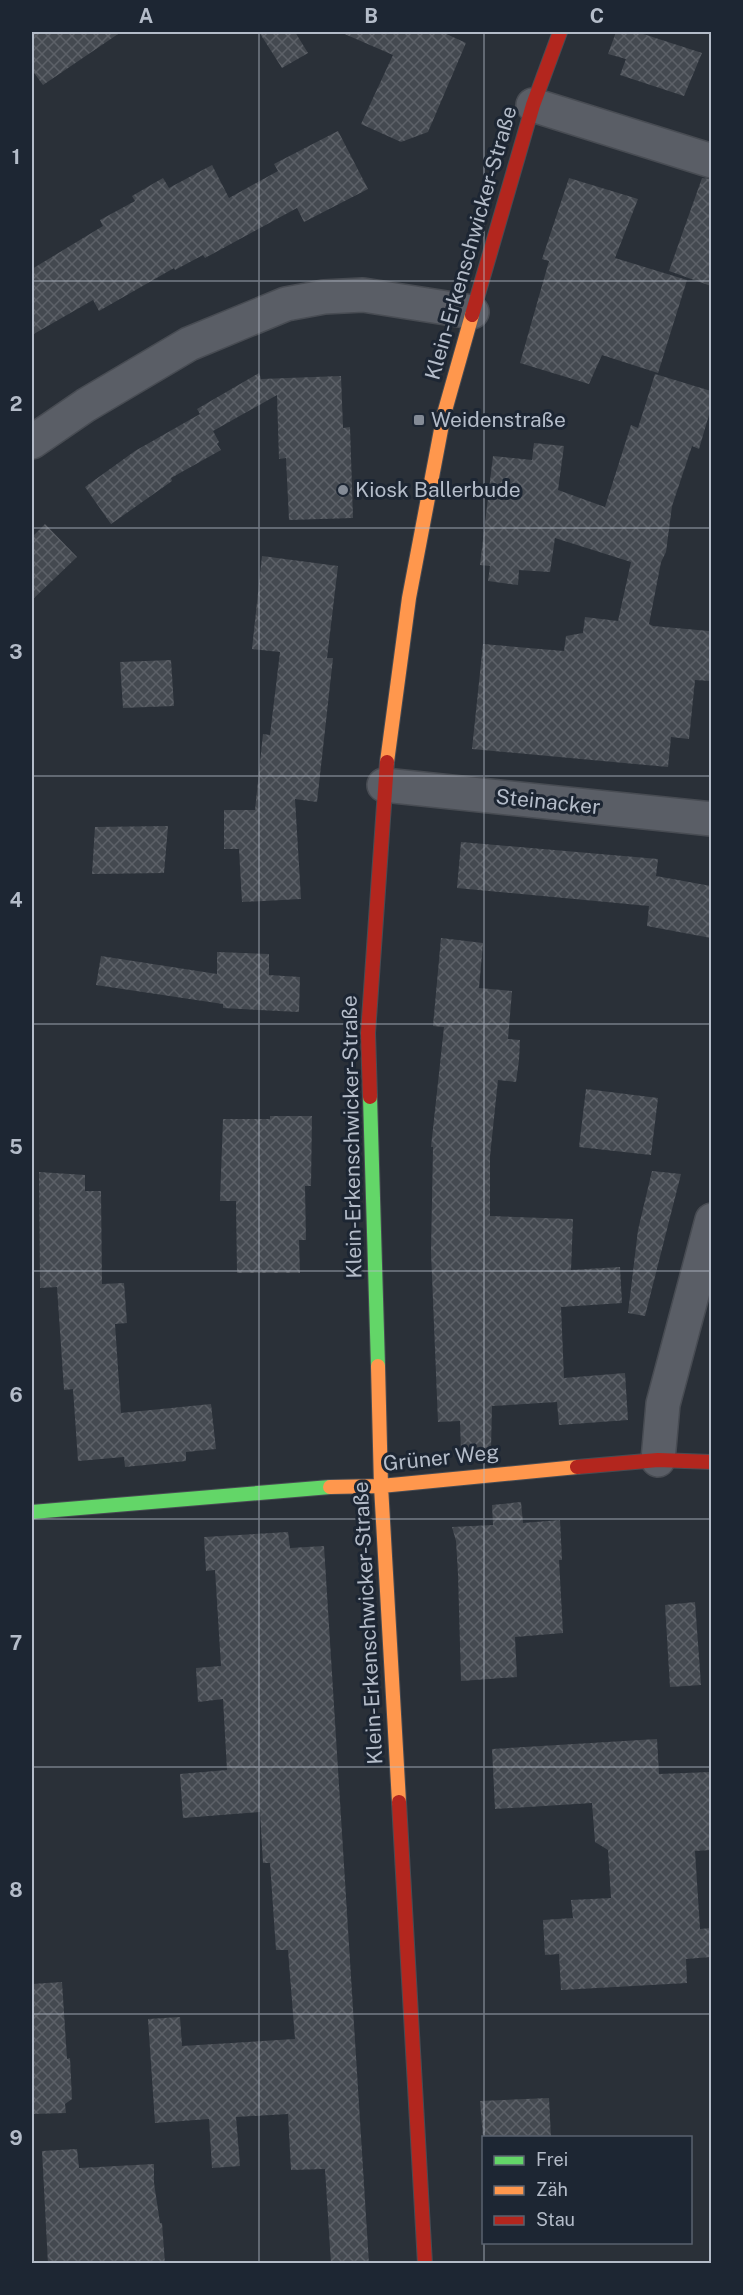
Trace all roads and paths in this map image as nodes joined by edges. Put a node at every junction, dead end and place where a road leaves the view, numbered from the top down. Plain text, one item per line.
1 (560, 32) edge
2 (533, 105) junction
3 (711, 161) edge
4 (472, 312) junction
5 (32, 442) edge
6 (384, 785) junction
7 (711, 819) edge
8 (711, 1220) edge
9 (658, 1460) junction
10 (711, 1462) edge
11 (381, 1486) junction
12 (32, 1512) edge
13 (425, 2264) edge

1 - 2 street, Klein-Erkenschwicker-Straße
2 - 3 street
2 - 4 street, Klein-Erkenschwicker-Straße
4 - 5 street
4 - 6 street, Klein-Erkenschwicker-Straße
6 - 7 street, Steinacker
6 - 11 street, Klein-Erkenschwicker-Straße
8 - 9 street
9 - 10 street, Grüner Weg
9 - 11 street, Grüner Weg
11 - 12 street, Grüner Weg
11 - 13 street, Klein-Erkenschwicker-Straße

